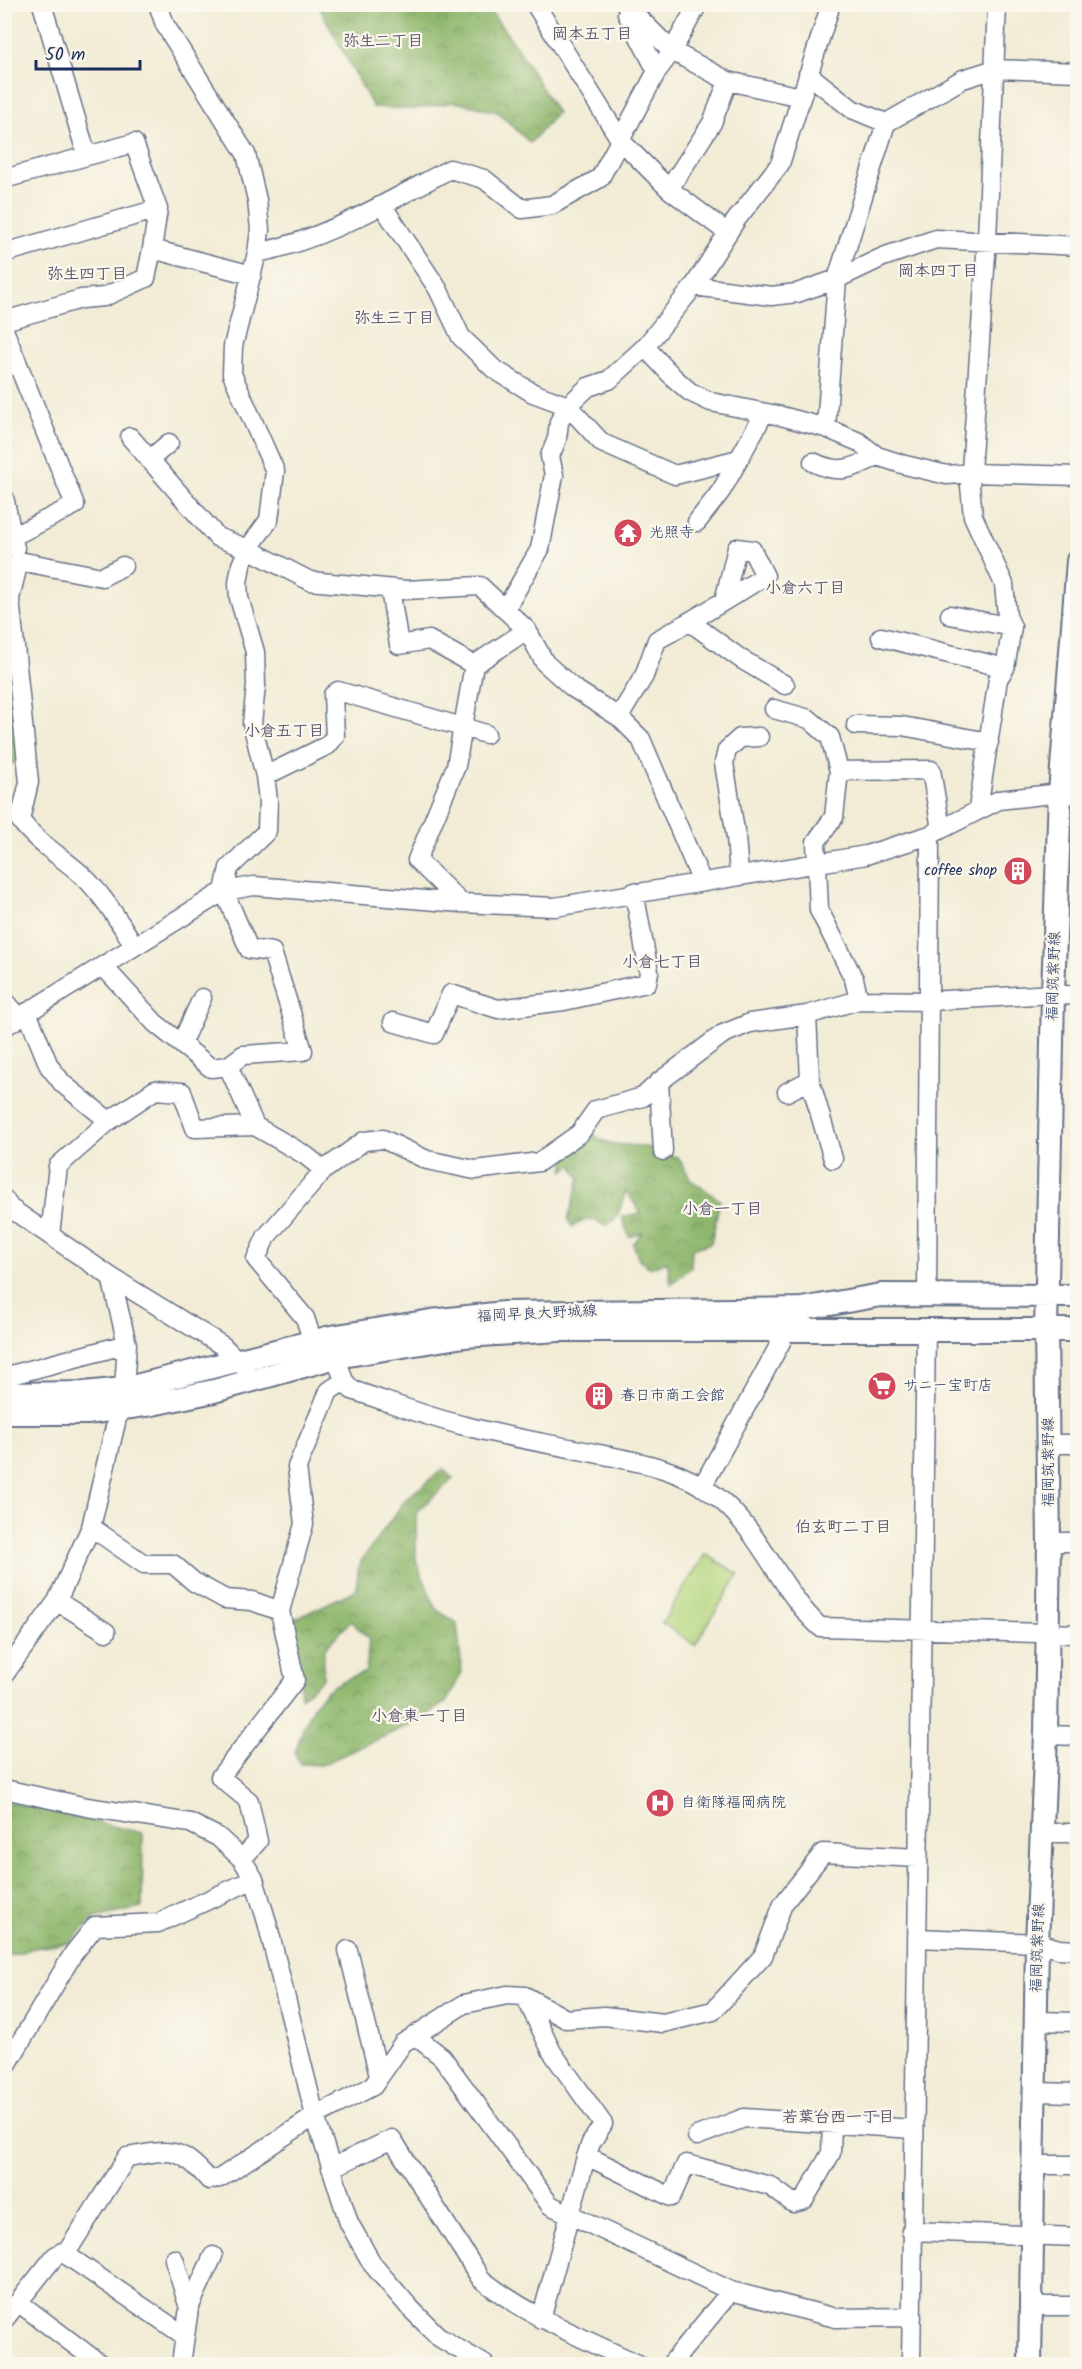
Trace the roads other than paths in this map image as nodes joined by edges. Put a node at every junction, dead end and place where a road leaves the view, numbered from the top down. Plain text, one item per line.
1 (42, 4) edge
2 (158, 4) edge
3 (535, 4) edge
4 (623, 4) edge
5 (698, 4) edge
6 (831, 4) edge
7 (997, 4) edge
8 (672, 51) junction
9 (995, 69) junction
10 (657, 71) junction
11 (1077, 72) edge
12 (808, 74) junction
13 (728, 81) junction
14 (801, 97) junction
15 (885, 123) junction
16 (621, 141) junction
17 (87, 156) junction
18 (4, 179) edge
19 (669, 189) junction
20 (382, 205) junction
21 (158, 209) junction
22 (728, 233) junction
23 (987, 240) junction
24 (1077, 246) edge
25 (152, 249) junction
26 (4, 253) edge
27 (257, 253) junction
28 (252, 275) junction
29 (837, 279) junction
30 (694, 285) junction
31 (4, 321) edge
32 (4, 330) edge
33 (645, 347) junction
34 (568, 406) junction
35 (764, 413) junction
36 (826, 428) junction
37 (130, 437) dead end
38 (169, 443) dead end
39 (877, 456) junction
40 (149, 459) junction
41 (739, 459) junction
42 (813, 462) dead end
43 (972, 473) junction
44 (1077, 476) edge
45 (4, 497) edge
46 (697, 522) dead end
47 (8, 539) edge
48 (248, 549) junction
49 (19, 561) junction
50 (1077, 561) edge
51 (123, 566) dead end
52 (390, 589) junction
53 (724, 602) dead end
54 (506, 610) junction
55 (950, 615) dead end
56 (690, 622) junction
57 (1012, 627) junction
58 (527, 630) junction
59 (881, 637) dead end
60 (474, 665) junction
61 (1005, 668) junction
62 (785, 685) dead end
63 (774, 709) dead end
64 (619, 717) junction
65 (856, 725) dead end
66 (464, 729) junction
67 (486, 734) dead end
68 (759, 737) dead end
69 (989, 742) junction
70 (839, 771) junction
71 (265, 776) junction
72 (1069, 794) edge
73 (978, 809) junction
74 (935, 832) junction
75 (819, 862) junction
76 (739, 874) junction
77 (702, 882) junction
78 (224, 891) junction
79 (634, 892) junction
80 (460, 903) junction
81 (135, 945) junction
82 (103, 966) junction
83 (1053, 994) junction
84 (1077, 996) edge
85 (202, 998) dead end
86 (4, 1000) edge
87 (859, 1000) junction
88 (928, 1001) junction
89 (807, 1015) junction
90 (17, 1019) edge
91 (393, 1022) dead end
92 (181, 1044) junction
93 (228, 1066) junction
94 (810, 1080) junction
95 (659, 1082) junction
96 (787, 1092) dead end
97 (109, 1121) junction
98 (255, 1126) junction
99 (663, 1151) dead end
100 (833, 1159) dead end
101 (324, 1170) junction
102 (4, 1199) edge
103 (50, 1235) junction
104 (111, 1277) junction
105 (927, 1295) junction
106 (1048, 1296) junction
107 (1077, 1296) edge
108 (802, 1309) junction
109 (758, 1310) junction
110 (783, 1328) junction
111 (926, 1330) junction
112 (1046, 1330) junction
113 (1077, 1330) edge
114 (313, 1342) junction
115 (127, 1344) junction
116 (361, 1352) junction
117 (336, 1357) junction
118 (235, 1362) junction
119 (279, 1373) junction
120 (4, 1377) edge
121 (344, 1381) junction
122 (4, 1394) edge
123 (122, 1399) junction
124 (4, 1413) edge
125 (1049, 1444) junction
126 (1077, 1444) edge
127 (702, 1487) junction
128 (91, 1527) junction
129 (1049, 1542) junction
130 (1077, 1542) edge
131 (57, 1601) junction
132 (279, 1611) junction
133 (923, 1630) junction
134 (106, 1632) dead end
135 (1047, 1633) junction
136 (1077, 1634) edge
137 (4, 1676) edge
138 (1046, 1735) junction
139 (1077, 1736) edge
140 (4, 1789) edge
141 (1041, 1833) junction
142 (1077, 1833) edge
143 (918, 1858) junction
144 (242, 1859) junction
145 (254, 1879) junction
146 (917, 1938) junction
147 (1077, 1938) edge
148 (1037, 1943) junction
149 (348, 1950) dead end
150 (1077, 1950) edge
151 (525, 1996) junction
152 (1036, 2021) junction
153 (1077, 2022) edge
154 (414, 2035) junction
155 (4, 2070) edge
156 (379, 2076) junction
157 (1034, 2092) junction
158 (1077, 2093) edge
159 (315, 2116) junction
160 (832, 2122) junction
161 (914, 2129) junction
162 (697, 2136) dead end
163 (587, 2156) junction
164 (1034, 2165) junction
165 (1077, 2165) edge
166 (331, 2168) junction
167 (571, 2215) junction
168 (911, 2231) junction
169 (1077, 2237) edge
170 (1034, 2238) junction
171 (65, 2255) junction
172 (213, 2256) dead end
173 (174, 2259) dead end
174 (731, 2291) junction
175 (18, 2302) junction
176 (1031, 2306) junction
177 (1077, 2306) edge
178 (189, 2308) junction
179 (912, 2318) junction
180 (541, 2319) junction
181 (4, 2320) edge
182 (185, 2336) junction
183 (100, 2364) edge
184 (181, 2364) edge
185 (484, 2364) edge
186 (638, 2364) edge
187 (670, 2364) edge
188 (911, 2364) edge
189 (1030, 2364) edge

1 - 17 street
2 - 27 street
3 - 16 street
4 - 8 street
4 - 10 street
5 - 8 street
6 - 12 street
7 - 9 street
8 - 10 street
8 - 13 street
9 - 11 street
9 - 15 street
9 - 23 street
10 - 16 street
12 - 14 street
12 - 15 street
13 - 14 street
13 - 19 street
14 - 22 street
15 - 29 street
16 - 19 street
16 - 20 street
17 - 18 street
17 - 21 street
19 - 22 street
20 - 27 street
20 - 34 street
21 - 25 street
21 - 26 street
22 - 30 street
23 - 24 street
23 - 29 street
23 - 43 street
25 - 28 street
25 - 31 street
27 - 28 street
28 - 48 street
29 - 30 street
29 - 36 street
30 - 33 street
32 - 47 street
33 - 34 street
33 - 35 street
34 - 41 street
34 - 54 street
35 - 36 street
35 - 41 street
36 - 39 street
37 - 40 street
38 - 40 street
39 - 42 street
39 - 43 street
40 - 48 street
41 - 46 street
43 - 44 street
43 - 57 street
45 - 47 street
47 - 49 street
48 - 52 street
48 - 71 street
49 - 51 street
49 - 81 street
50 - 72 main road, 福岡筑紫野線
52 - 54 street
52 - 60 street
53 - 56 street
54 - 58 street
55 - 57 street
56 - 62 street
56 - 64 street
57 - 61 street
58 - 60 street
58 - 64 street
59 - 61 street
60 - 66 street
61 - 69 street
63 - 70 street
64 - 77 street
65 - 69 street
66 - 67 street
66 - 71 street
66 - 80 street
68 - 76 street
69 - 73 street
70 - 74 street
70 - 75 street
71 - 78 street
72 - 73 street
72 - 83 main road, 福岡筑紫野線
73 - 74 street
74 - 75 street
74 - 88 street
75 - 76 street
75 - 87 street
76 - 77 street
77 - 79 street
78 - 80 street
78 - 81 street
78 - 93 street
79 - 80 street
79 - 91 street
81 - 82 street
82 - 90 street
82 - 92 street
83 - 84 street
83 - 88 street
83 - 106 main road, 福岡筑紫野線
85 - 92 street
86 - 90 street
87 - 88 street
87 - 89 street
88 - 105 street
89 - 94 street
89 - 95 street
90 - 97 street
92 - 93 street
93 - 98 street
94 - 96 street
94 - 100 street
95 - 99 street
95 - 101 street
97 - 98 street
97 - 103 street
98 - 101 street
101 - 114 street
102 - 103 street
103 - 104 street
104 - 115 street
104 - 118 street
105 - 106 main road, 福岡早良大野城線
105 - 108 main road, 福岡早良大野城線
106 - 107 main road, 福岡早良大野城線
106 - 112 main road, 福岡筑紫野線
108 - 109 main road, 福岡早良大野城線
108 - 110 street
109 - 110 street
109 - 114 main road, 福岡早良大野城線
110 - 111 main road, 福岡早良大野城線
110 - 116 main road, 福岡早良大野城線
110 - 127 street
111 - 112 main road, 福岡早良大野城線
111 - 133 street
112 - 113 main road, 福岡早良大野城線
112 - 125 main road, 福岡筑紫野線
114 - 116 street
114 - 118 main road, 福岡早良大野城線
115 - 120 street
115 - 123 street
116 - 117 main road, 福岡早良大野城線
117 - 119 main road, 福岡早良大野城線
117 - 121 street
118 - 119 street
118 - 123 main road, 福岡早良大野城線
119 - 123 main road, 福岡早良大野城線
121 - 127 street
121 - 132 street
122 - 123 main road, 福岡早良大野城線
123 - 124 main road, 福岡早良大野城線
123 - 128 street
125 - 126 street
125 - 129 main road, 福岡筑紫野線
127 - 133 street
128 - 131 street
128 - 132 street
129 - 130 street
129 - 135 main road, 福岡筑紫野線
131 - 134 street
131 - 137 street
132 - 144 street
133 - 135 street
133 - 143 street
135 - 136 street
135 - 138 main road, 福岡筑紫野線
138 - 139 street
138 - 141 main road, 福岡筑紫野線
140 - 144 street
141 - 142 street
141 - 148 main road, 福岡筑紫野線
143 - 146 street
143 - 151 street
144 - 145 street
145 - 155 street
145 - 159 street
146 - 148 street
146 - 161 street
147 - 148 street
148 - 150 street
148 - 152 main road, 福岡筑紫野線
149 - 156 street
151 - 154 street
151 - 163 street
152 - 153 street
152 - 157 main road, 福岡筑紫野線
154 - 156 street
154 - 167 street
156 - 159 street
157 - 158 street
157 - 164 main road, 福岡筑紫野線
159 - 166 street
159 - 171 street
160 - 161 street
160 - 162 street
160 - 163 street
161 - 168 street
163 - 167 street
164 - 165 street
164 - 170 main road, 福岡筑紫野線
166 - 180 street
166 - 185 street
167 - 174 street
167 - 180 street
168 - 170 street
168 - 179 street
169 - 170 street
170 - 176 main road, 福岡筑紫野線
171 - 175 street
171 - 182 street
172 - 178 street
173 - 178 street
174 - 179 street
174 - 187 street
175 - 181 street
175 - 183 street
176 - 177 street
176 - 189 main road, 福岡筑紫野線
178 - 182 street
179 - 188 street
180 - 186 street
182 - 184 street

